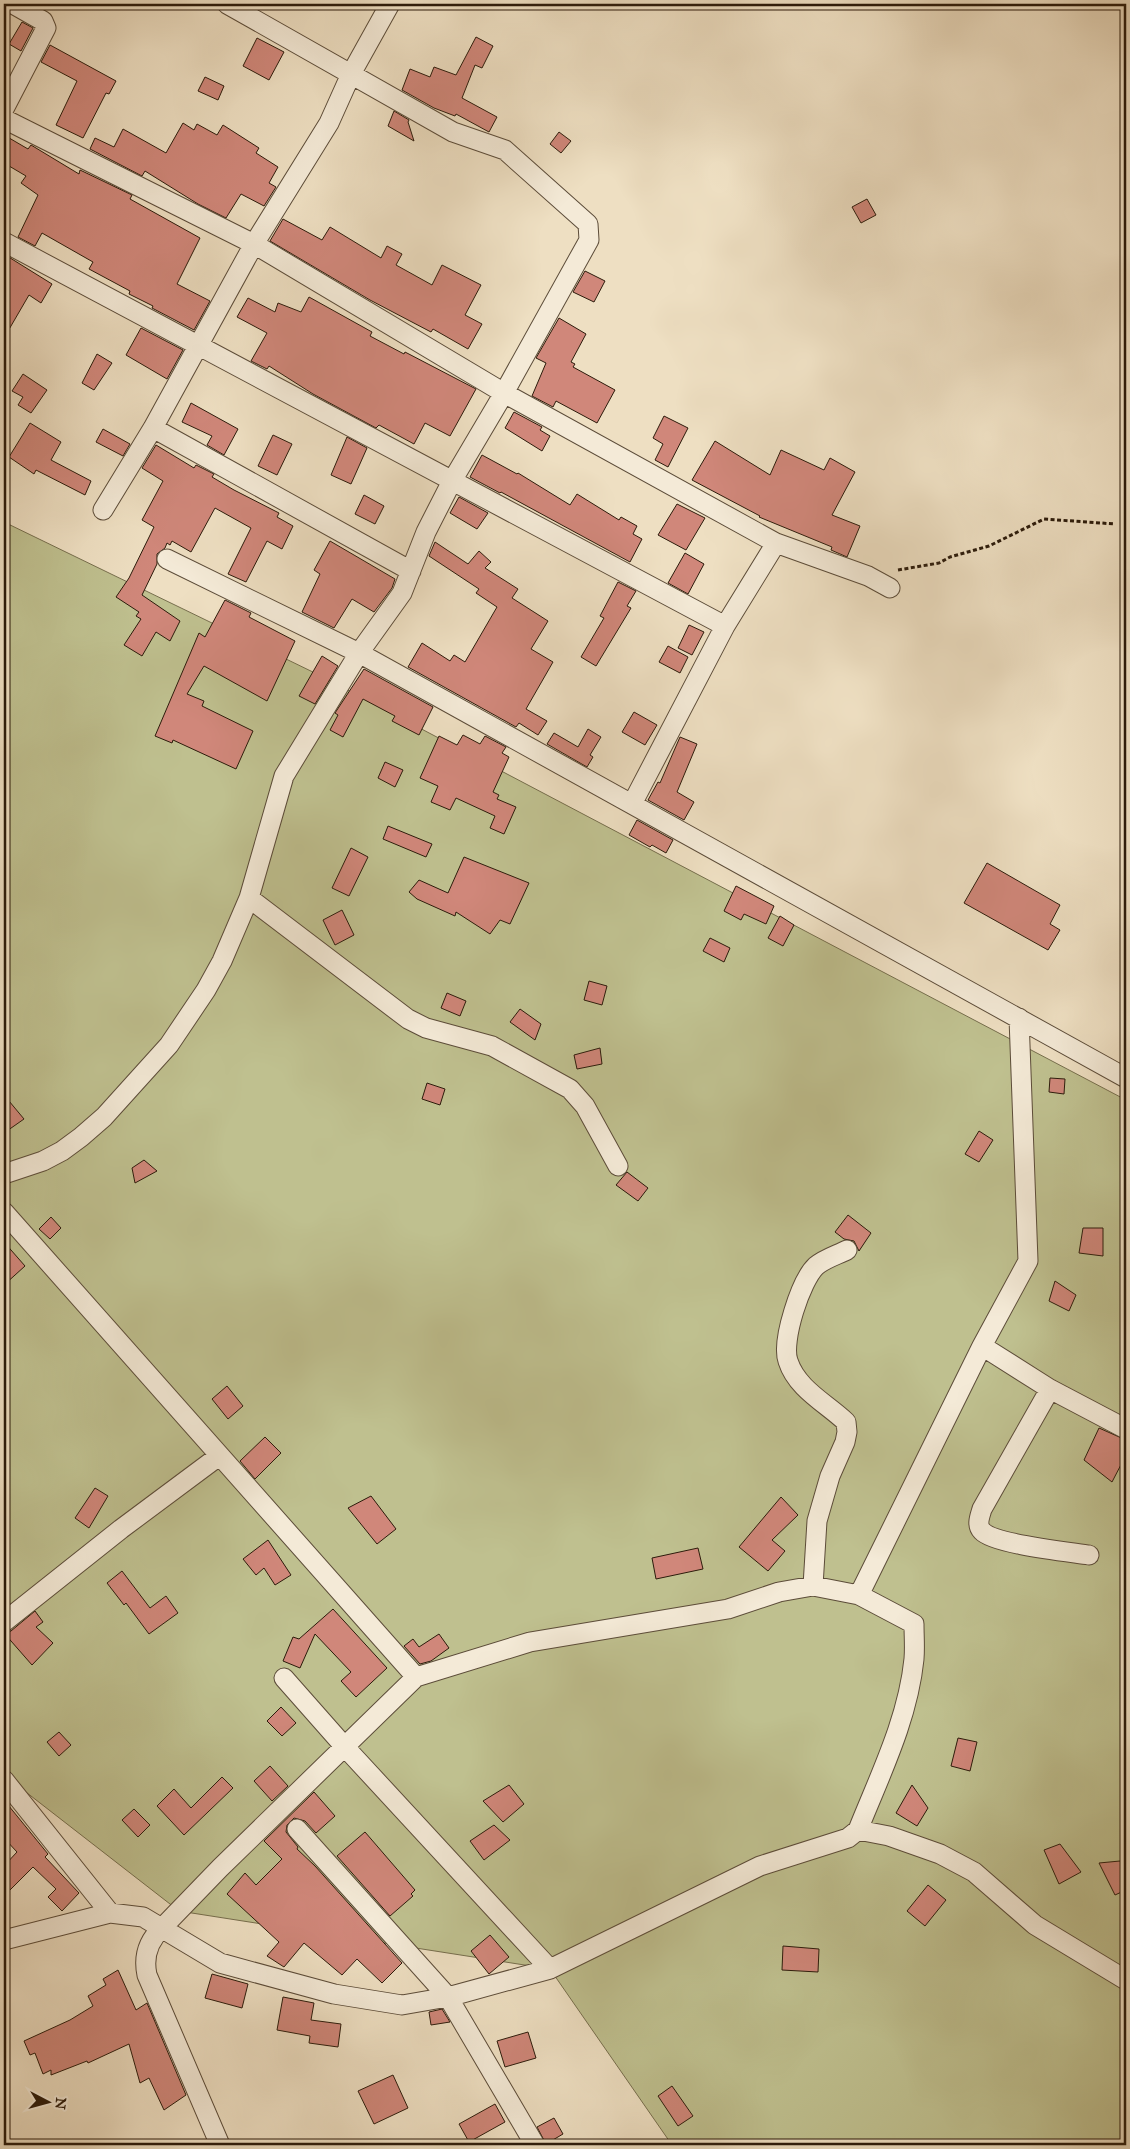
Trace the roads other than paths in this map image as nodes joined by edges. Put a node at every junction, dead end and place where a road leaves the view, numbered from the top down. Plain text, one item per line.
1 (13, 4) edge
2 (226, 4) edge
3 (390, 4) edge
4 (351, 74) junction
5 (4, 109) edge
6 (4, 118) edge
7 (4, 242) edge
8 (254, 244) junction
9 (199, 345) junction
10 (504, 393) junction
11 (153, 428) junction
12 (452, 481) junction
13 (102, 510) dead end
14 (776, 543) junction
15 (167, 559) dead end
16 (411, 571) junction
17 (890, 588) dead end
18 (725, 626) junction
19 (359, 653) junction
20 (632, 804) junction
21 (249, 898) junction
22 (1019, 1018) junction
23 (1126, 1078) edge
24 (618, 1166) dead end
25 (4, 1174) edge
26 (4, 1212) edge
27 (846, 1250) dead end
28 (982, 1346) junction
29 (1050, 1389) junction
30 (1126, 1430) edge
31 (220, 1456) junction
32 (1090, 1556) dead end
33 (814, 1586) junction
34 (859, 1596) junction
35 (4, 1622) edge
36 (416, 1677) junction
37 (284, 1678) dead end
38 (344, 1746) junction
39 (4, 1780) edge
40 (297, 1829) dead end
41 (858, 1830) junction
42 (110, 1912) junction
43 (162, 1928) junction
44 (4, 1940) edge
45 (550, 1969) junction
46 (1126, 1980) edge
47 (448, 1997) junction
48 (220, 2145) edge
49 (535, 2145) edge

1 - 5 street
2 - 4 street
3 - 4 street
4 - 8 street
4 - 10 street
6 - 8 street
7 - 9 street
8 - 9 street
8 - 10 street
9 - 11 street
9 - 12 street
10 - 12 street
10 - 14 street
11 - 13 street
11 - 16 street
12 - 16 street
12 - 18 street
14 - 17 street
14 - 18 street
15 - 19 street
16 - 19 street
18 - 20 street
19 - 20 street
19 - 21 street
20 - 22 street
21 - 24 street
21 - 25 street
22 - 23 street
22 - 28 street
26 - 31 street
27 - 33 street
28 - 29 street
28 - 34 street
29 - 30 street
29 - 32 street
31 - 35 street
31 - 36 street
33 - 34 street
33 - 36 street
34 - 41 street
36 - 38 street
37 - 38 street
38 - 43 street
38 - 45 street
39 - 42 street
40 - 47 street
41 - 45 street
41 - 46 street
42 - 43 street
42 - 44 street
43 - 47 street
43 - 48 street
45 - 47 street
47 - 49 street

